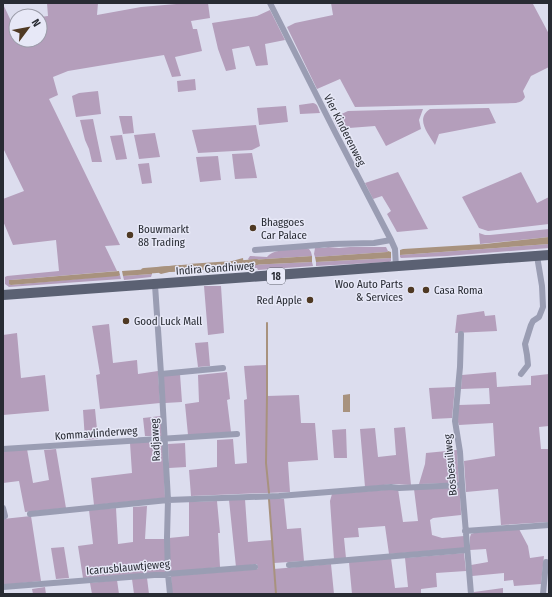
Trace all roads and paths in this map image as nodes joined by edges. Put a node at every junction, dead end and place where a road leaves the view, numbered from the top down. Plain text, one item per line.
1 (270, 3) edge
2 (391, 240) junction
3 (255, 250) dead end
4 (549, 255) edge
5 (537, 256) junction
6 (396, 263) junction
7 (155, 285) junction
8 (3, 295) edge
9 (461, 334) dead end
10 (223, 368) dead end
11 (161, 374) junction
12 (521, 374) dead end
13 (237, 434) dead end
14 (165, 439) junction
15 (3, 449) edge
16 (462, 485) junction
17 (168, 500) junction
18 (3, 508) edge
19 (30, 514) dead end
20 (4, 516) edge
21 (549, 525) edge
22 (465, 531) junction
23 (467, 550) junction
24 (546, 562) dead end
25 (290, 565) dead end
26 (255, 566) dead end
27 (168, 574) junction
28 (3, 587) edge
29 (170, 594) edge
30 (471, 594) edge
31 (543, 594) edge

1 - 2 street, Vier Kinderenweg
2 - 3 street
2 - 6 street, Vier Kinderenweg
4 - 5 main road, Indira Gandhiweg / 18
5 - 6 main road, Indira Gandhiweg / 18
5 - 12 street
6 - 7 main road, Indira Gandhiweg / 18
7 - 8 main road, Indira Gandhiweg / 18
7 - 11 street, Radjaweg
9 - 16 street, Bosbesuilweg
10 - 11 street
11 - 14 street, Radjaweg
13 - 14 street, Kommavlinderweg
14 - 15 street, Kommavlinderweg
14 - 17 street, Radjaweg
16 - 17 street
16 - 22 street, Bosbesuilweg
17 - 19 street
17 - 27 street, Radjaweg
18 - 20 street
21 - 22 street
22 - 23 street, Bosbesuilweg
23 - 25 street
23 - 30 street, Bosbesuilweg
24 - 31 street
26 - 27 street, Icarusblauwtjeweg
27 - 28 street, Icarusblauwtjeweg
27 - 29 street, Radjaweg

